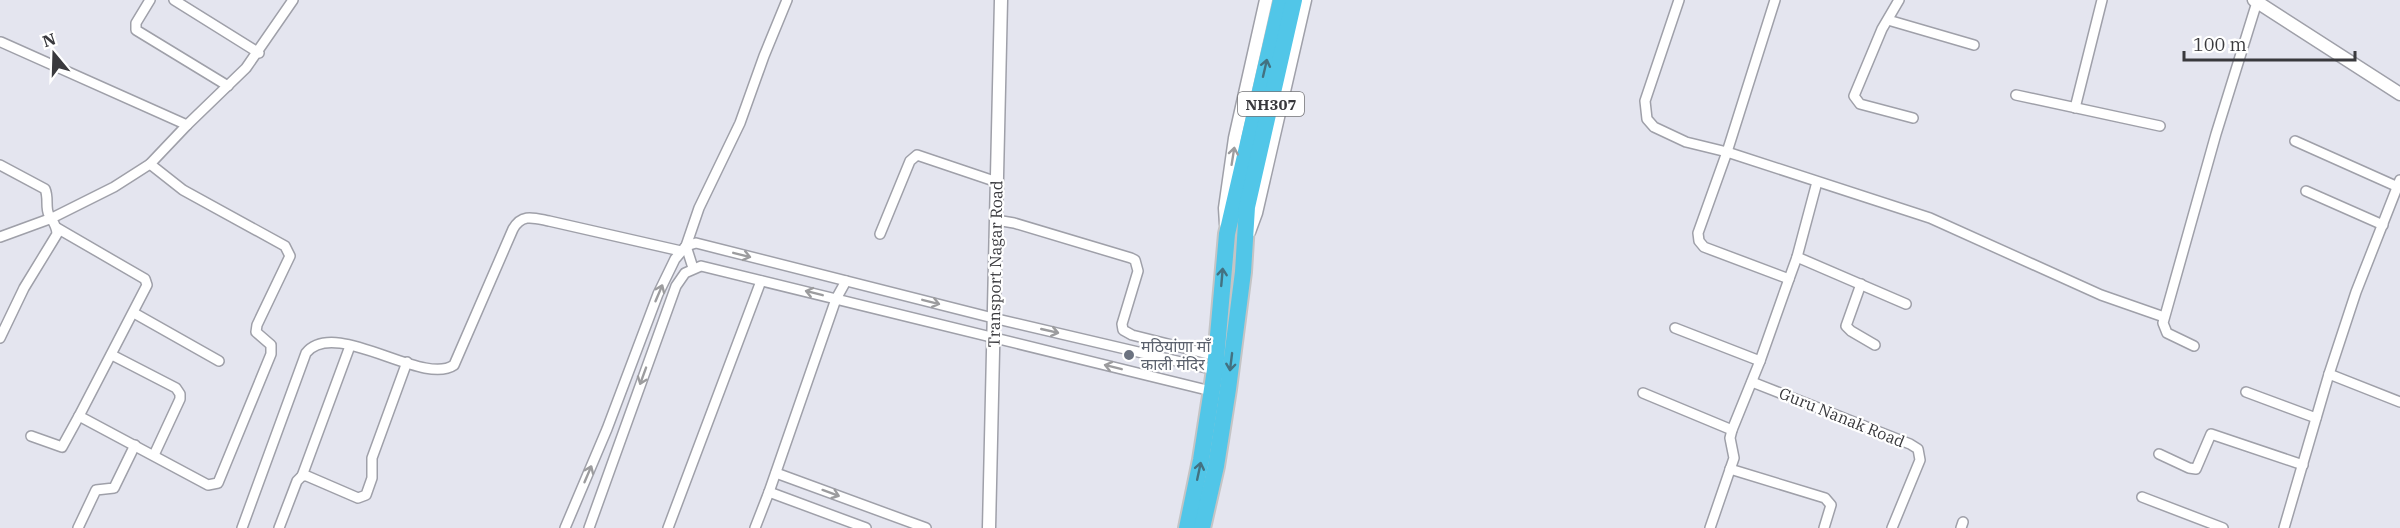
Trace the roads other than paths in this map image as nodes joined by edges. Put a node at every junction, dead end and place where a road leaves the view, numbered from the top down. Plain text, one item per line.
1 (150, 0) edge
2 (174, 0) edge
3 (293, 0) edge
4 (788, 0) edge
5 (1001, 0) edge
6 (1266, 0) edge
7 (1281, 0) edge
8 (1294, 0) edge
9 (1305, 0) edge
10 (1679, 0) edge
11 (1775, 0) edge
12 (1899, 0) edge
13 (2103, 0) edge
14 (2256, 1) edge
15 (1888, 20) junction
16 (1, 42) edge
17 (1974, 45) dead end
18 (259, 53) junction
19 (228, 86) junction
20 (2400, 94) edge
21 (2016, 95) dead end
22 (2075, 108) junction
23 (1913, 118) dead end
24 (187, 125) junction
25 (2160, 126) dead end
26 (2295, 141) dead end
27 (1726, 152) junction
28 (150, 164) junction
29 (0, 165) edge
30 (997, 182) junction
31 (1817, 182) junction
32 (2399, 184) edge
33 (2306, 191) dead end
34 (1240, 207) junction
35 (52, 218) junction
36 (996, 220) junction
37 (2383, 225) junction
38 (57, 228) junction
39 (880, 234) dead end
40 (1227, 234) junction
41 (0, 237) edge
42 (1246, 242) junction
43 (684, 248) junction
44 (1797, 257) junction
45 (693, 268) junction
46 (1789, 279) junction
47 (761, 281) junction
48 (846, 281) junction
49 (1861, 285) junction
50 (836, 299) junction
51 (1906, 304) dead end
52 (134, 313) junction
53 (2164, 317) junction
54 (993, 318) junction
55 (1675, 328) dead end
56 (1123, 330) junction
57 (993, 337) junction
58 (0, 338) edge
59 (1875, 345) dead end
60 (350, 346) junction
61 (2194, 346) dead end
62 (1117, 347) junction
63 (112, 355) junction
64 (219, 361) dead end
65 (1760, 361) junction
66 (406, 362) junction
67 (1215, 363) junction
68 (2329, 374) junction
69 (1752, 382) junction
70 (1211, 391) junction
71 (2246, 392) dead end
72 (1643, 393) dead end
73 (2400, 402) edge
74 (79, 416) junction
75 (2316, 418) junction
76 (1732, 430) junction
77 (31, 436) dead end
78 (602, 441) junction
79 (135, 445) junction
80 (617, 445) junction
81 (2159, 453) dead end
82 (154, 455) junction
83 (2303, 465) junction
84 (1730, 469) junction
85 (776, 473) junction
86 (302, 476) junction
87 (769, 492) junction
88 (2142, 497) dead end
89 (856, 526) edge
90 (78, 528) edge
91 (242, 528) edge
92 (279, 528) edge
93 (565, 528) edge
94 (589, 528) edge
95 (668, 528) edge
96 (754, 528) edge
97 (866, 528) edge
98 (926, 528) edge
99 (989, 528) edge
100 (1187, 528) edge
101 (1202, 528) edge
102 (1710, 528) edge
103 (1824, 528) edge
104 (1892, 528) edge
105 (2223, 528) edge
106 (2284, 528) edge

1 - 19 street
2 - 18 street
3 - 18 street
4 - 43 street
5 - 30 main road, Transport Nagar Road
40 -> 6 main road
34 -> 7 highway, NH307
8 - 34 highway, NH307
9 - 42 main road
10 - 27 street
11 - 27 street
12 - 15 street
13 - 22 street
14 - 20 main road
14 - 53 street
15 - 17 street
15 - 23 street
16 - 24 street
18 - 19 street
19 - 24 street
21 - 22 street
22 - 25 street
24 - 28 street
26 - 32 street
27 - 31 street
27 - 46 street
28 - 35 street
28 - 82 street
29 - 35 street
30 - 36 main road, Transport Nagar Road
30 - 39 street
31 - 44 street
31 - 53 street
32 - 37 street
33 - 37 street
34 - 40 highway, NH307
34 - 42 highway, NH307
35 - 38 street
35 - 41 street
36 - 54 main road, Transport Nagar Road
36 - 56 street
37 - 68 street
38 - 52 street
38 - 58 street
67 -> 40 highway, NH307
42 -> 101 highway, NH307
43 - 45 street
43 -> 48 street
43 - 66 street
78 -> 43 street
44 - 46 street
44 - 49 street
45 - 47 street
45 -> 80 street
46 - 65 street
50 -> 47 street
47 - 95 street
48 - 50 street
48 -> 54 street
49 - 51 street
49 - 59 street
50 - 57 street
50 - 85 street
52 - 63 street
52 - 64 street
53 - 61 street
54 - 57 main road, Transport Nagar Road
54 -> 62 street
55 - 65 street
56 - 62 street
56 - 67 street
70 -> 57 street
57 - 99 main road, Transport Nagar Road
60 - 66 street
60 - 86 street
60 - 91 street
62 - 67 street
63 - 74 street
63 - 82 street
65 - 69 street
66 - 86 street
67 - 70 highway, NH307
68 - 73 street
68 - 75 street
69 - 76 street
69 - 104 street, Guru Nanak Road
100 -> 70 highway, NH307
71 - 75 street
72 - 76 street
74 - 77 street
74 - 79 street
75 - 83 street
76 - 84 street
78 - 80 street
93 -> 78 street
79 - 82 street
79 - 90 street
80 - 94 street
81 - 83 street
83 - 106 street
84 - 102 street
84 - 103 street
85 - 87 street
85 -> 98 street
86 - 92 street
87 - 89 street
87 - 96 street
88 - 105 street
89 - 97 street

